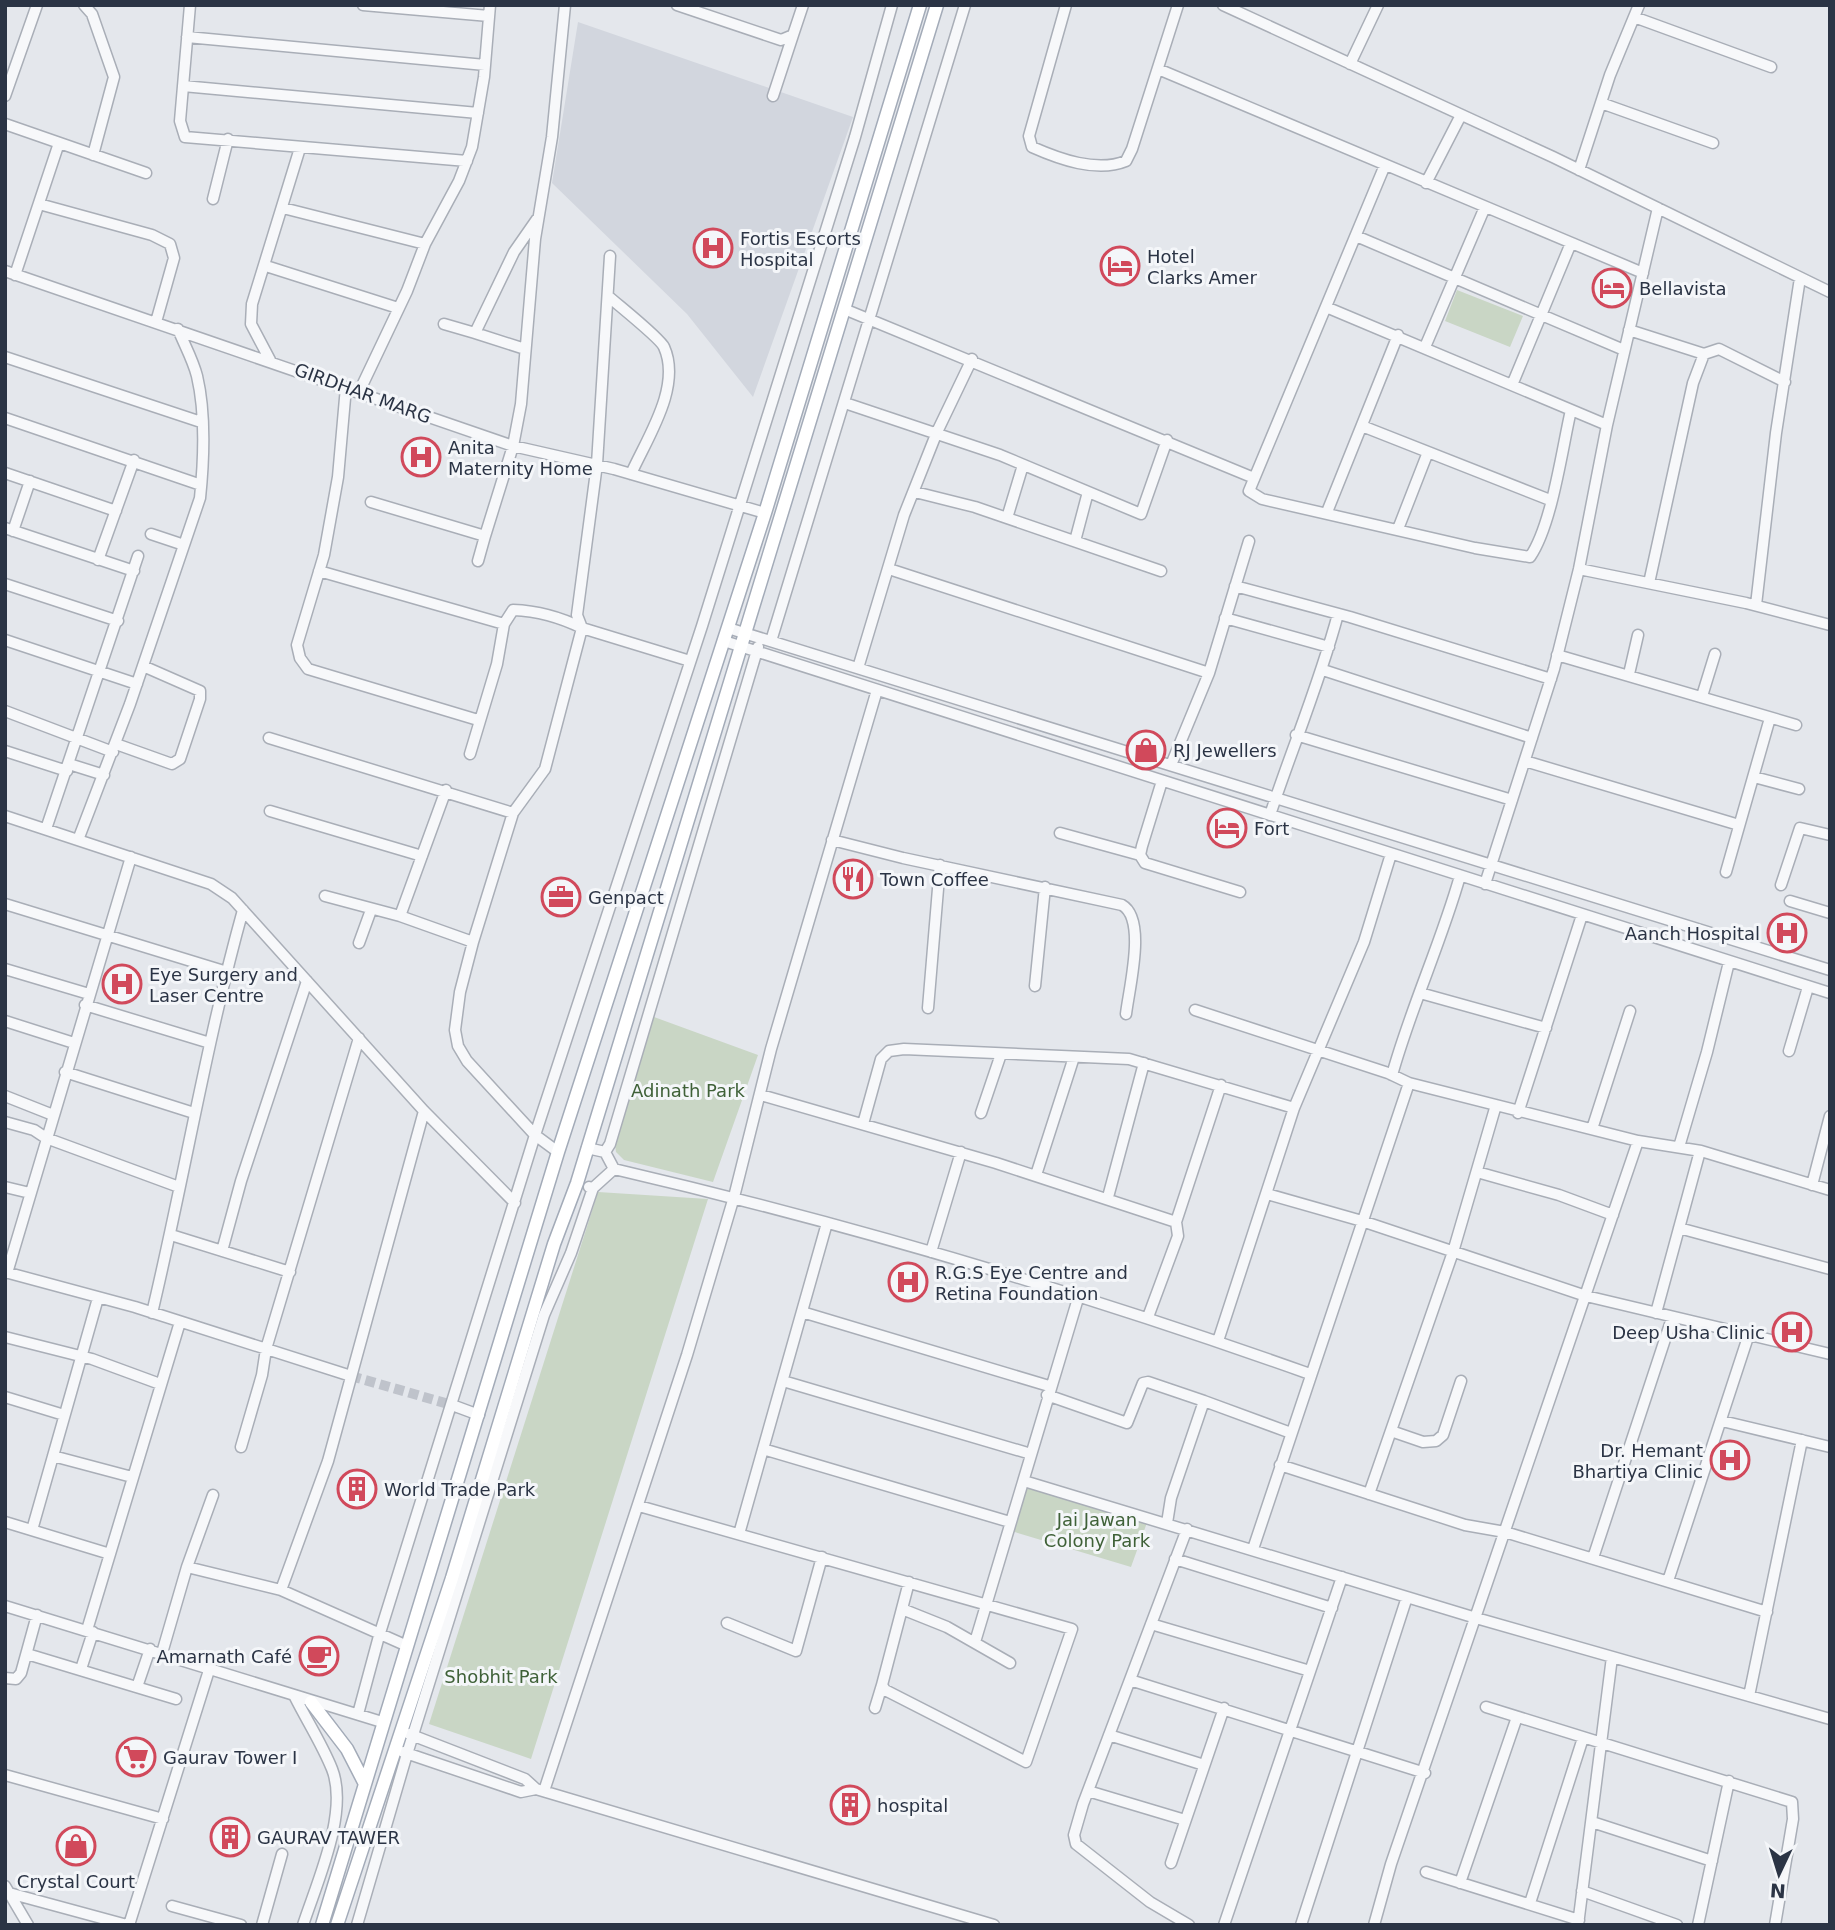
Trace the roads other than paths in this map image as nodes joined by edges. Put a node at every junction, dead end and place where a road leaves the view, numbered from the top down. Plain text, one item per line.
1 (37, 5) edge
2 (84, 5) edge
3 (190, 5) edge
4 (363, 5) edge
5 (565, 5) edge
6 (677, 5) edge
7 (803, 5) edge
8 (892, 5) edge
9 (920, 5) edge
10 (937, 5) edge
11 (965, 5) edge
12 (1066, 5) edge
13 (1178, 5) edge
14 (1223, 5) edge
15 (1378, 5) edge
16 (1639, 5) edge
17 (489, 11) edge
18 (1634, 17) junction
19 (793, 35) junction
20 (187, 37) junction
21 (1350, 64) junction
22 (485, 65) junction
23 (1771, 67) dead end
24 (1158, 69) junction
25 (183, 86) junction
26 (5, 96) edge
27 (773, 96) dead end
28 (1601, 103) junction
29 (478, 113) junction
30 (1461, 115) junction
31 (5, 124) edge
32 (228, 139) junction
33 (60, 143) junction
34 (1713, 143) dead end
35 (300, 148) junction
36 (93, 155) junction
37 (467, 161) junction
38 (1385, 165) junction
39 (1579, 170) junction
40 (146, 173) dead end
41 (1426, 183) junction
42 (213, 199) dead end
43 (39, 204) junction
44 (1485, 207) junction
45 (283, 208) junction
46 (1658, 208) junction
47 (538, 217) junction
48 (1356, 236) junction
49 (1571, 243) junction
50 (425, 244) junction
51 (610, 256) dead end
52 (266, 266) junction
53 (1643, 272) junction
54 (10, 273) edge
55 (1453, 278) junction
56 (1800, 278) junction
57 (1830, 292) edge
58 (608, 296) junction
59 (1326, 307) junction
60 (398, 309) junction
61 (844, 309) junction
62 (1541, 316) junction
63 (871, 320) junction
64 (156, 322) junction
65 (444, 324) dead end
66 (178, 330) junction
67 (1629, 330) junction
68 (475, 334) junction
69 (1398, 335) junction
70 (1425, 347) junction
71 (525, 349) junction
72 (1624, 350) junction
73 (1704, 354) junction
74 (5, 357) edge
75 (265, 358) junction
76 (972, 359) junction
77 (1785, 382) junction
78 (1512, 385) junction
79 (346, 387) junction
80 (359, 392) junction
81 (845, 403) junction
82 (1571, 410) junction
83 (5, 418) edge
84 (201, 422) junction
85 (1607, 425) junction
86 (1362, 426) junction
87 (937, 432) junction
88 (1167, 440) junction
89 (513, 446) junction
90 (1428, 452) junction
91 (134, 460) junction
92 (597, 464) junction
93 (1023, 465) junction
94 (5, 472) edge
95 (631, 474) junction
96 (1254, 478) junction
97 (30, 481) junction
98 (201, 485) junction
99 (915, 492) junction
100 (1088, 492) junction
101 (1550, 500) junction
102 (371, 502) dead end
103 (739, 506) junction
104 (116, 511) junction
105 (1327, 512) junction
106 (765, 513) junction
107 (1007, 518) junction
108 (1398, 529) junction
109 (9, 530) edge
110 (151, 534) dead end
111 (485, 536) junction
112 (1075, 541) junction
113 (1249, 541) dead end
114 (184, 545) junction
115 (138, 556) dead end
116 (98, 560) junction
117 (478, 561) dead end
118 (889, 569) junction
119 (1579, 569) junction
120 (134, 571) junction
121 (319, 571) junction
122 (1161, 571) dead end
123 (1649, 583) junction
124 (5, 584) edge
125 (1235, 586) junction
126 (1756, 605) junction
127 (1338, 614) junction
128 (1225, 618) junction
129 (118, 621) junction
130 (504, 625) junction
131 (1830, 625) edge
132 (582, 628) junction
133 (728, 628) junction
134 (746, 633) junction
135 (1638, 635) dead end
136 (766, 639) junction
137 (5, 640) edge
138 (724, 641) junction
139 (741, 647) junction
140 (1329, 647) junction
141 (757, 651) junction
142 (1715, 654) dead end
143 (1557, 655) junction
144 (691, 661) junction
145 (143, 666) junction
146 (858, 668) junction
147 (1323, 670) junction
148 (101, 672) junction
149 (1209, 673) junction
150 (1629, 674) junction
151 (1551, 678) junction
152 (137, 684) junction
153 (877, 690) junction
154 (1702, 696) junction
155 (5, 711) edge
156 (1770, 718) junction
157 (478, 720) junction
158 (1796, 725) dead end
159 (1296, 735) junction
160 (75, 738) junction
161 (269, 738) dead end
162 (1532, 738) junction
163 (114, 748) junction
164 (5, 751) edge
165 (470, 754) dead end
166 (1525, 761) junction
167 (1171, 765) junction
168 (68, 767) junction
169 (104, 775) junction
170 (1754, 777) junction
171 (1162, 781) junction
172 (1799, 789) dead end
173 (446, 790) junction
174 (1275, 798) junction
175 (1512, 800) junction
176 (270, 811) dead end
177 (513, 813) junction
178 (1270, 815) junction
179 (5, 816) edge
180 (1739, 825) junction
181 (46, 829) junction
182 (1060, 833) dead end
183 (1830, 835) edge
184 (832, 839) junction
185 (78, 840) junction
186 (1391, 854) junction
187 (1140, 855) junction
188 (422, 856) junction
189 (131, 858) junction
190 (940, 865) junction
191 (1491, 865) junction
192 (1726, 872) dead end
193 (1460, 876) junction
194 (1485, 884) junction
195 (1781, 885) dead end
196 (1045, 887) junction
197 (1240, 892) dead end
198 (325, 896) dead end
199 (1790, 901) dead end
200 (5, 904) edge
201 (243, 910) junction
202 (371, 910) junction
203 (1830, 913) edge
204 (1582, 915) junction
205 (400, 916) junction
206 (107, 937) junction
207 (473, 942) junction
208 (359, 943) dead end
209 (1729, 961) junction
210 (5, 969) edge
211 (1830, 970) edge
212 (227, 972) junction
213 (307, 981) junction
214 (1035, 986) dead end
215 (1808, 986) junction
216 (1420, 993) junction
217 (1830, 993) edge
218 (87, 1000) junction
219 (928, 1008) dead end
220 (1195, 1010) dead end
221 (1630, 1011) dead end
222 (1126, 1014) dead end
223 (5, 1021) edge
224 (1546, 1028) junction
225 (359, 1038) junction
226 (74, 1043) junction
227 (211, 1043) junction
228 (1317, 1049) junction
229 (1789, 1051) dead end
230 (1001, 1054) junction
231 (1074, 1057) junction
232 (1144, 1063) junction
233 (65, 1072) junction
234 (1392, 1074) junction
235 (1409, 1083) junction
236 (1221, 1085) junction
237 (5, 1096) edge
238 (761, 1096) junction
239 (1496, 1105) junction
240 (1294, 1108) junction
241 (424, 1111) junction
242 (194, 1113) junction
243 (981, 1113) dead end
244 (1518, 1113) junction
245 (53, 1115) junction
246 (1830, 1116) edge
247 (5, 1122) edge
248 (863, 1124) junction
249 (1592, 1129) junction
250 (535, 1135) junction
251 (46, 1138) junction
252 (1638, 1141) junction
253 (1679, 1147) junction
254 (587, 1148) junction
255 (1700, 1151) junction
256 (558, 1152) junction
257 (604, 1152) junction
258 (961, 1152) junction
259 (614, 1169) junction
260 (1477, 1172) junction
261 (1036, 1175) junction
262 (577, 1183) junction
263 (1812, 1185) junction
264 (5, 1187) edge
265 (180, 1187) junction
266 (593, 1188) junction
267 (1830, 1190) edge
268 (30, 1193) junction
269 (1267, 1194) junction
270 (734, 1197) junction
271 (1108, 1197) junction
272 (515, 1203) junction
273 (1613, 1215) junction
274 (1362, 1221) junction
275 (1176, 1222) junction
276 (827, 1223) junction
277 (1679, 1228) junction
278 (171, 1235) junction
279 (222, 1251) junction
280 (931, 1252) junction
281 (1453, 1252) junction
282 (1830, 1269) edge
283 (547, 1270) junction
284 (290, 1272) junction
285 (6, 1273) edge
286 (560, 1275) junction
287 (1079, 1295) junction
288 (1586, 1296) junction
289 (98, 1298) junction
290 (802, 1312) junction
291 (152, 1313) junction
292 (1656, 1314) junction
293 (1149, 1317) junction
294 (1672, 1318) junction
295 (180, 1322) junction
296 (5, 1337) edge
297 (1748, 1337) junction
298 (1218, 1341) junction
299 (266, 1349) junction
300 (1830, 1354) edge
301 (82, 1356) junction
302 (1310, 1374) junction
303 (352, 1376) junction
304 (783, 1381) junction
305 (1461, 1381) dead end
306 (160, 1384) junction
307 (1048, 1391) junction
308 (5, 1397) edge
309 (1203, 1401) junction
310 (452, 1405) junction
311 (64, 1415) junction
312 (479, 1415) junction
313 (1722, 1421) junction
314 (1391, 1431) junction
315 (1291, 1433) junction
316 (1802, 1440) junction
317 (241, 1447) dead end
318 (1830, 1447) edge
319 (763, 1450) junction
320 (1031, 1454) junction
321 (53, 1457) junction
322 (1280, 1465) junction
323 (132, 1477) junction
324 (1024, 1480) junction
325 (1369, 1494) junction
326 (213, 1495) dead end
327 (639, 1506) junction
328 (5, 1522) edge
329 (1010, 1522) junction
330 (1167, 1523) junction
331 (1187, 1529) junction
332 (32, 1530) junction
333 (1505, 1532) junction
334 (739, 1534) junction
335 (1253, 1549) junction
336 (110, 1554) junction
337 (822, 1557) junction
338 (1592, 1558) junction
339 (1175, 1559) junction
340 (187, 1567) junction
341 (1342, 1577) junction
342 (1668, 1581) junction
343 (909, 1582) junction
344 (281, 1590) junction
345 (1407, 1597) junction
346 (987, 1603) junction
347 (5, 1606) edge
348 (1332, 1608) junction
349 (902, 1609) junction
350 (1767, 1612) junction
351 (37, 1615) junction
352 (1476, 1618) junction
353 (727, 1623) dead end
354 (1151, 1624) junction
355 (90, 1631) junction
356 (379, 1636) junction
357 (975, 1642) junction
358 (405, 1645) junction
359 (150, 1649) junction
360 (162, 1653) junction
361 (27, 1654) junction
362 (1612, 1657) junction
363 (1010, 1663) dead end
364 (210, 1667) junction
365 (81, 1669) junction
366 (1310, 1671) junction
367 (5, 1678) edge
368 (1130, 1679) junction
369 (882, 1685) junction
370 (137, 1687) junction
371 (1749, 1696) junction
372 (295, 1697) junction
373 (176, 1699) dead end
374 (311, 1702) junction
375 (1486, 1707) dead end
376 (875, 1708) dead end
377 (1224, 1708) junction
378 (358, 1714) junction
379 (1517, 1717) junction
380 (1830, 1718) edge
381 (382, 1722) junction
382 (400, 1731) junction
383 (1290, 1731) junction
384 (413, 1735) junction
385 (1109, 1735) junction
386 (1583, 1738) junction
387 (1601, 1744) junction
388 (394, 1749) junction
389 (1358, 1752) junction
390 (407, 1754) junction
391 (1204, 1765) junction
392 (1425, 1773) junction
393 (5, 1775) edge
394 (1729, 1781) junction
395 (365, 1784) junction
396 (540, 1790) junction
397 (1088, 1791) junction
398 (163, 1819) junction
399 (1185, 1820) junction
400 (1592, 1822) junction
401 (282, 1854) dead end
402 (1712, 1861) junction
403 (1171, 1863) dead end
404 (1426, 1872) dead end
405 (1460, 1883) junction
406 (7, 1889) edge
407 (1582, 1891) junction
408 (1530, 1903) junction
409 (172, 1906) dead end
410 (1579, 1922) edge
411 (28, 1925) edge
412 (128, 1925) edge
413 (241, 1925) edge
414 (262, 1925) edge
415 (303, 1925) edge
416 (321, 1925) edge
417 (337, 1925) edge
418 (357, 1925) edge
419 (994, 1925) edge
420 (1189, 1925) edge
421 (1224, 1925) edge
422 (1301, 1925) edge
423 (1374, 1925) edge
424 (1677, 1925) edge
425 (1698, 1925) edge
426 (1775, 1925) edge

1 - 26 street
2 - 36 street
3 - 20 street
4 - 17 street
5 - 47 street
6 - 19 street
7 - 19 street
8 - 103 street
9 - 106 main road
10 - 61 main road
11 - 63 street
12 - 24 street
13 - 24 street
14 - 21 street
15 - 21 street
16 - 18 street
17 - 22 street
18 - 23 street
18 - 28 street
19 - 27 street
20 - 22 street
20 - 25 street
21 - 30 street
22 - 29 street
24 - 38 street
25 - 29 street
25 - 32 street
28 - 34 street
28 - 39 street
29 - 37 street
30 - 39 street
30 - 41 street
31 - 33 street
32 - 35 street
32 - 42 street
33 - 36 street
33 - 43 street
35 - 37 street
35 - 45 street
36 - 40 street
37 - 50 street
38 - 41 street
38 - 48 street
39 - 46 street
41 - 44 street
43 - 54 street
43 - 64 street
44 - 49 street
44 - 55 street
45 - 50 street
45 - 52 street
46 - 53 street
46 - 56 street
47 - 68 street
47 - 71 street
48 - 55 street
48 - 59 street
49 - 53 street
49 - 62 street
50 - 60 street
51 - 58 street
52 - 60 street
52 - 75 street
53 - 67 street
54 - 64 street, GIRDHAR MARG
55 - 62 street
55 - 70 street
56 - 57 street
56 - 77 street
58 - 92 street
58 - 95 street
59 - 69 street
59 - 96 street
60 - 80 street
61 - 63 street
61 - 134 main road
62 - 72 street
62 - 78 street
63 - 76 street
63 - 81 street
64 - 66 street, GIRDHAR MARG
65 - 68 street
66 - 75 street, GIRDHAR MARG
66 - 84 street
67 - 72 street
67 - 73 street
68 - 71 street
69 - 70 street
69 - 86 street
70 - 78 street
71 - 89 street
72 - 85 street
73 - 77 street
73 - 123 street
74 - 84 street
75 - 79 street, GIRDHAR MARG
76 - 87 street
76 - 88 street
77 - 126 street
78 - 82 street
79 - 80 street, GIRDHAR MARG
79 - 121 street
80 - 89 street, GIRDHAR MARG
81 - 87 street
81 - 136 street
82 - 85 street
82 - 101 street
83 - 91 street
84 - 98 street
85 - 119 street
86 - 90 street
86 - 105 street
87 - 93 street
87 - 99 street
88 - 96 street
88 - 100 street
89 - 92 street, GIRDHAR MARG
89 - 111 street
90 - 101 street
90 - 108 street
91 - 98 street
91 - 104 street
92 - 95 street, GIRDHAR MARG
92 - 132 street
93 - 100 street
93 - 107 street
94 - 97 street
95 - 103 street, GIRDHAR MARG
96 - 105 street
97 - 104 street
97 - 109 street
98 - 114 street
99 - 107 street
99 - 118 street
100 - 112 street
101 - 108 street
102 - 111 street
103 - 106 street, GIRDHAR MARG
103 - 144 street
104 - 116 street
105 - 108 street
106 - 133 main road
107 - 112 street
109 - 116 street
110 - 114 street
111 - 117 street
112 - 122 street
113 - 125 street
114 - 145 street
115 - 120 street
116 - 120 street
118 - 146 street
118 - 149 street
119 - 123 street
119 - 143 street
120 - 129 street
121 - 130 street
121 - 157 street
123 - 126 street
124 - 129 street
125 - 127 street
125 - 128 street
126 - 131 street
127 - 140 street
127 - 151 street
128 - 140 street
128 - 149 street
129 - 148 street
130 - 132 street
130 - 157 street
132 - 144 street
132 - 177 street
133 - 134 street
133 - 138 main road
134 - 136 street
134 - 139 main road
135 - 150 street
136 - 141 street
136 - 146 street
137 - 148 street
138 - 139 street
138 - 256 main road
139 - 141 street
139 - 254 main road
140 - 147 street
141 - 153 street
141 - 257 street
142 - 154 street
143 - 150 street
143 - 151 street
144 - 250 street
145 - 152 street
145 - 163 street
146 - 167 street
147 - 159 street
147 - 162 street
148 - 152 street
148 - 160 street
149 - 167 street
150 - 154 street
151 - 162 street
152 - 163 street
153 - 171 street
153 - 184 street
154 - 156 street
155 - 160 street
156 - 158 street
156 - 170 street
157 - 165 street
159 - 174 street
159 - 175 street
160 - 163 street
160 - 168 street
161 - 173 street
162 - 166 street
163 - 169 street
164 - 168 street
166 - 175 street
166 - 180 street
167 - 174 street
168 - 169 street
168 - 181 street
169 - 185 street
170 - 172 street
170 - 180 street
171 - 178 street
171 - 187 street
173 - 177 street
173 - 188 street
174 - 178 street
174 - 191 street
175 - 191 street
176 - 188 street
177 - 207 street
178 - 186 street
179 - 181 street
180 - 192 street
181 - 185 street
182 - 187 street
183 - 195 street
184 - 190 street
184 - 238 street
185 - 189 street
186 - 193 street
186 - 228 street
187 - 197 street
188 - 205 street
189 - 201 street
189 - 206 street
190 - 196 street
190 - 219 street
191 - 194 street
191 - 211 street
193 - 194 street
193 - 216 street
194 - 204 street
196 - 214 street
196 - 222 street
198 - 202 street
199 - 203 street
200 - 206 street
201 - 212 street
201 - 213 street
202 - 205 street
202 - 208 street
204 - 209 street
204 - 224 street
205 - 207 street
206 - 212 street
206 - 218 street
207 - 250 street
209 - 215 street
209 - 253 street
210 - 218 street
212 - 227 street
213 - 225 street
213 - 279 street
215 - 217 street
215 - 229 street
216 - 224 street
216 - 234 street
218 - 226 street
218 - 227 street
220 - 228 street
221 - 249 street
223 - 226 street
224 - 244 street
225 - 241 street
225 - 284 street
226 - 233 street
227 - 242 street
228 - 234 street
228 - 240 street
230 - 231 street
230 - 243 street
230 - 248 street
231 - 232 street
231 - 261 street
232 - 236 street
232 - 271 street
233 - 242 street
233 - 245 street
234 - 235 street
235 - 239 street
235 - 274 street
236 - 240 street
236 - 275 street
237 - 245 street
238 - 248 street
238 - 270 street
239 - 244 street
239 - 260 street
240 - 269 street
241 - 272 street
241 - 303 street
242 - 265 street
244 - 249 street
245 - 251 street
246 - 263 street
247 - 251 street
248 - 258 street
249 - 252 street
250 - 256 street
250 - 272 street
251 - 265 street
251 - 268 street
252 - 253 street
252 - 273 street
253 - 255 street
254 - 257 street
254 - 262 main road
255 - 263 street
255 - 277 street
256 - 312 main road
257 - 259 street
258 - 261 street
258 - 280 street
259 - 266 street
259 - 270 street
260 - 273 street
260 - 281 street
261 - 271 street
262 - 266 street
262 - 283 main road
263 - 267 street
264 - 268 street
265 - 278 street
266 - 286 street
268 - 285 street
269 - 274 street
269 - 298 street
270 - 276 street
270 - 327 street
271 - 275 street
272 - 310 street
273 - 288 street
274 - 281 street
274 - 302 street
275 - 293 street
276 - 280 street
276 - 290 street
277 - 282 street
277 - 292 street
278 - 279 street
278 - 291 street
279 - 284 street
280 - 287 street
281 - 288 street
281 - 314 street
283 - 286 main road
283 - 382 main road
284 - 299 street
285 - 289 street
286 - 384 street
287 - 293 street
287 - 307 street
288 - 292 street
288 - 333 street
289 - 291 street
289 - 301 street
290 - 304 street
290 - 307 street
291 - 295 street
292 - 294 street
293 - 298 street
294 - 297 street
294 - 338 street
295 - 299 street
295 - 306 street
296 - 301 street
297 - 300 street
297 - 313 street
298 - 302 street
299 - 303 street
299 - 317 street
301 - 306 street
301 - 311 street
302 - 315 street
303 - 344 street
304 - 319 street
304 - 320 street
305 - 314 street
306 - 323 street
307 - 309 street
307 - 320 street
308 - 311 street
309 - 315 street
309 - 330 street
310 - 312 street
310 - 356 street
311 - 321 street
312 - 358 main road
313 - 316 street
313 - 342 street
314 - 325 street
315 - 322 street
316 - 318 street
316 - 350 street
319 - 329 street
319 - 334 street
320 - 324 street
321 - 323 street
321 - 332 street
322 - 325 street
322 - 335 street
323 - 336 street
324 - 329 street
324 - 330 street
325 - 333 street
326 - 340 street
327 - 334 street
327 - 396 street
328 - 332 street
329 - 346 street
330 - 331 street
331 - 335 street
331 - 339 street
332 - 336 street
333 - 338 street
333 - 352 street
334 - 337 street
335 - 341 street
336 - 355 street
337 - 343 street
337 - 353 street
338 - 342 street
339 - 348 street
339 - 354 street
340 - 344 street
340 - 360 street
341 - 345 street
341 - 348 street
342 - 350 street
343 - 346 street
343 - 349 street
344 - 356 street
345 - 352 street
345 - 389 street
346 - 357 street
346 - 369 street
347 - 351 street
348 - 366 street
349 - 357 street
349 - 369 street
350 - 371 street
351 - 355 street
351 - 361 street
352 - 362 street
352 - 392 street
354 - 366 street
354 - 368 street
355 - 359 street
355 - 365 street
356 - 358 street
356 - 378 street
357 - 363 street
358 - 381 main road
359 - 360 street
359 - 370 street
360 - 364 street
361 - 365 street
361 - 367 street
362 - 371 street
362 - 387 street
364 - 372 street
364 - 398 street
365 - 370 street
366 - 383 street
368 - 377 street
368 - 385 street
369 - 376 street
370 - 373 street
371 - 380 street
372 - 374 street
372 - 415 street
374 - 378 street
374 - 395 main road
375 - 379 street
377 - 383 street
377 - 391 street
378 - 381 street
379 - 386 street
379 - 405 street
381 - 395 main road
382 - 384 street
382 - 388 main road
383 - 389 street
383 - 421 street
384 - 390 street
384 - 396 street
385 - 391 street
385 - 397 street
386 - 387 street
386 - 408 street
387 - 394 street
387 - 400 street
388 - 390 street
388 - 417 main road
389 - 392 street
389 - 422 street
390 - 396 street
390 - 418 street
391 - 399 street
392 - 423 street
393 - 398 street
394 - 402 street
394 - 426 street
395 - 416 main road
396 - 419 street
397 - 399 street
397 - 420 street
398 - 412 street
399 - 403 street
400 - 402 street
400 - 407 street
401 - 414 street
402 - 425 street
404 - 405 street
405 - 408 street
406 - 411 street
406 - 412 street
407 - 410 street
407 - 424 street
408 - 410 street
409 - 413 street

